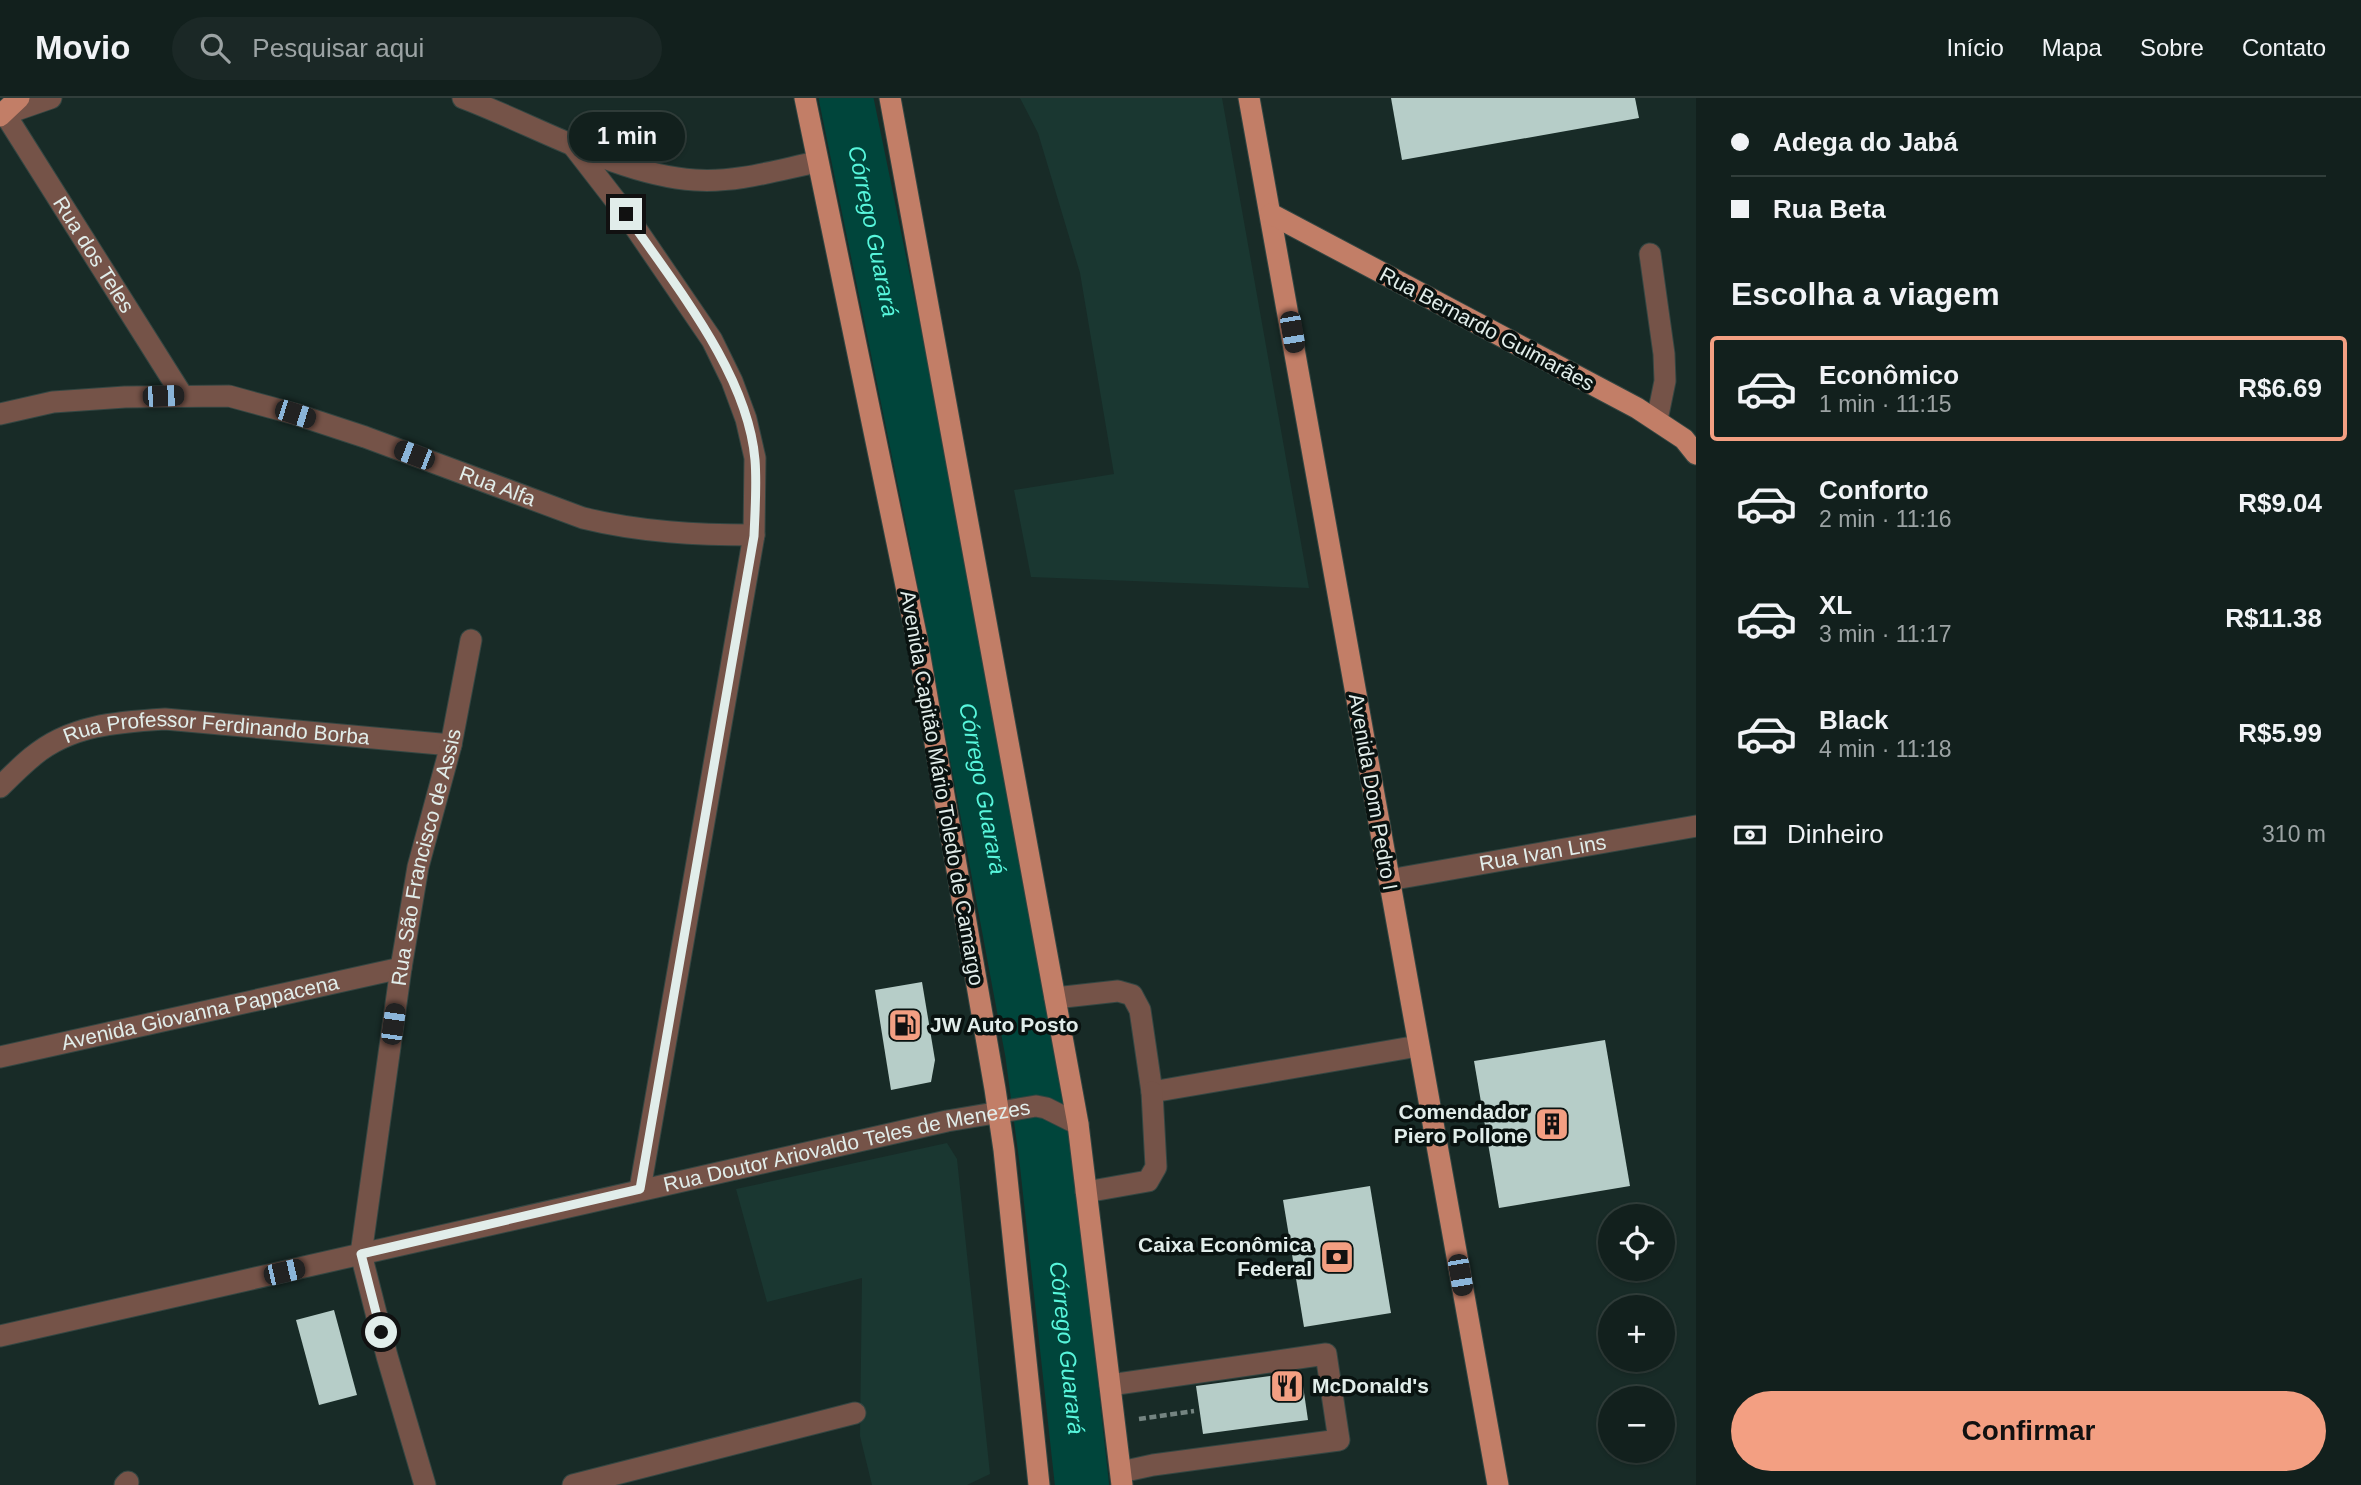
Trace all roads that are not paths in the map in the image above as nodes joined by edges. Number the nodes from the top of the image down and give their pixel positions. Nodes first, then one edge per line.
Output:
1 (51, 98) edge
2 (463, 98) edge
3 (805, 98) edge
4 (890, 98) edge
5 (1249, 98) edge
6 (8, 109) edge
7 (572, 143) junction
8 (817, 162) junction
9 (1270, 214) junction
10 (1650, 254) dead end
11 (183, 395) junction
12 (0, 414) edge
13 (1657, 420) junction
14 (1696, 454) edge
15 (754, 536) junction
16 (471, 640) dead end
17 (451, 745) junction
18 (0, 787) edge
19 (1696, 826) edge
20 (1389, 880) junction
21 (401, 968) junction
22 (1055, 999) junction
23 (1418, 1045) junction
24 (0, 1057) edge
25 (1152, 1092) junction
26 (1004, 1111) junction
27 (1078, 1124) junction
28 (640, 1189) junction
29 (1086, 1192) junction
30 (361, 1254) junction
31 (0, 1336) edge
32 (1110, 1385) junction
33 (855, 1413) dead end
34 (1121, 1478) edge
35 (425, 1485) edge
36 (573, 1485) edge
37 (1039, 1485) edge
38 (1497, 1485) edge

1 - 6 street
2 - 7 street
3 - 8 main road, Avenida Capitão Mário Toledo de Camargo
4 - 22 main road
5 - 9 main road, Avenida Dom Pedro I
6 - 11 street, Rua dos Teles
7 - 8 street
7 - 15 street
8 - 26 main road, Avenida Capitão Mário Toledo de Camargo
9 - 13 main road, Rua Bernardo Guimarães
9 - 20 main road, Avenida Dom Pedro I
10 - 13 street
11 - 12 street, Rua Alfa
11 - 15 street, Rua Alfa
13 - 14 main road, Rua Bernardo Guimarães
15 - 28 street
16 - 17 street, Rua São Francisco de Assis
17 - 18 street, Rua Professor Ferdinando Borba
17 - 21 street, Rua São Francisco de Assis
19 - 20 street, Rua Ivan Lins
20 - 23 main road, Avenida Dom Pedro I
21 - 24 street, Avenida Giovanna Pappacena
21 - 30 street, Rua São Francisco de Assis
22 - 25 street
22 - 27 main road
23 - 25 street
23 - 38 main road, Avenida Dom Pedro I
25 - 29 street
26 - 27 street, Rua Doutor Ariovaldo Teles de Menezes
26 - 28 street, Rua Doutor Ariovaldo Teles de Menezes
26 - 37 main road, Avenida Capitão Mário Toledo de Camargo
27 - 29 main road
28 - 30 street, Rua Doutor Ariovaldo Teles de Menezes
29 - 32 main road
30 - 31 street, Rua Doutor Ariovaldo Teles de Menezes
30 - 35 street, Rua São Francisco de Assis
32 - 34 main road
32 - 34 street
33 - 36 street

